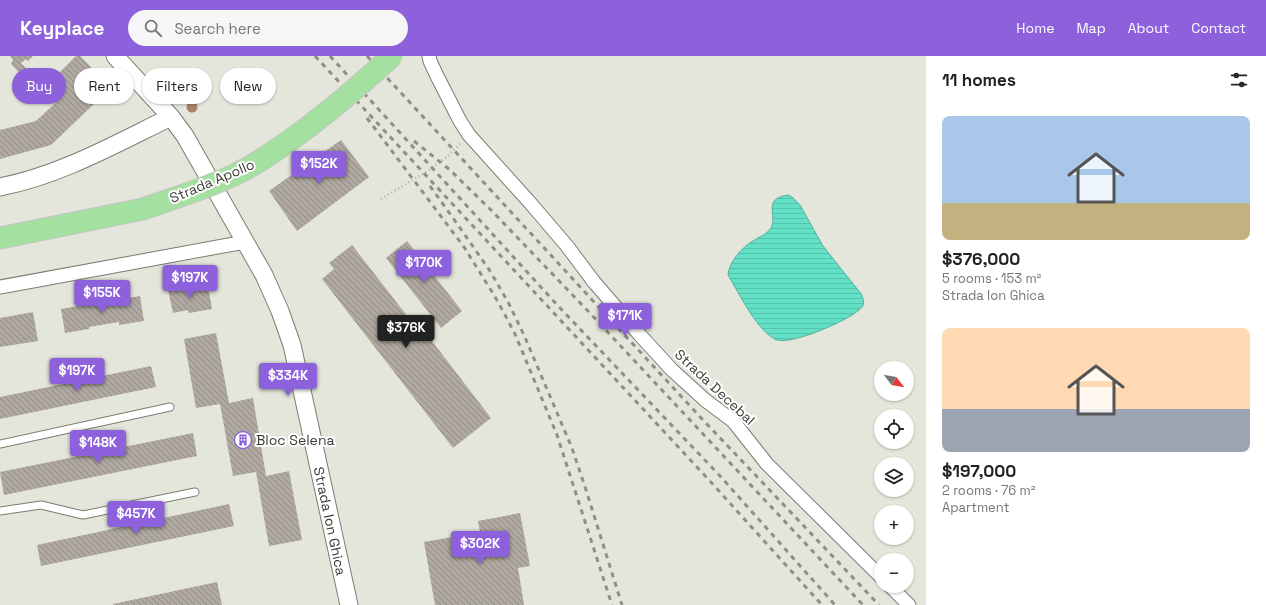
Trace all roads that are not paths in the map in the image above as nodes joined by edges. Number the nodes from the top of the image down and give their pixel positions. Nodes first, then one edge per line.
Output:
1 (115, 56) edge
2 (392, 56) edge
3 (429, 56) edge
4 (171, 117) junction
5 (0, 187) edge
6 (0, 238) edge
7 (245, 242) junction
8 (0, 287) edge
9 (170, 407) dead end
10 (0, 444) edge
11 (195, 492) dead end
12 (0, 511) edge
13 (874, 570) edge
14 (897, 593) edge
15 (348, 605) edge
16 (909, 605) edge

1 - 4 street, Strada Ion Ghica
2 - 6 main road, Strada Apollo, bridge
3 - 13 street, Strada Decebal
4 - 5 street
4 - 7 street, Strada Ion Ghica
7 - 8 street
7 - 15 street, Strada Ion Ghica
9 - 10 lane
11 - 12 lane
14 - 16 street

